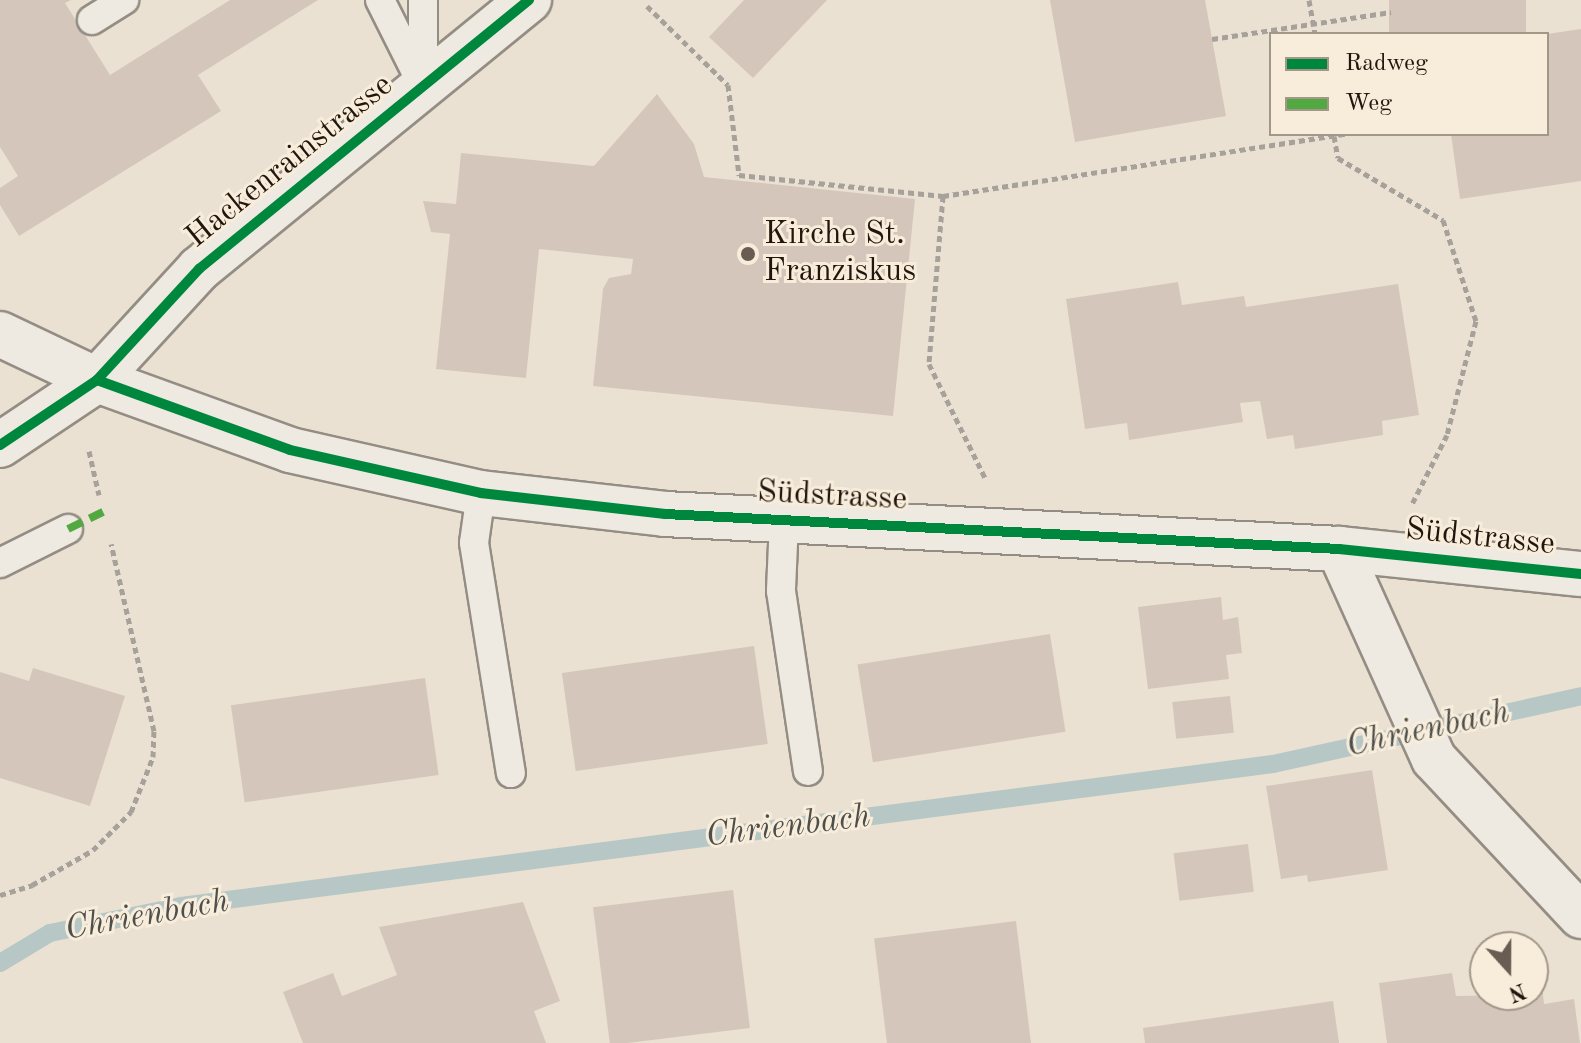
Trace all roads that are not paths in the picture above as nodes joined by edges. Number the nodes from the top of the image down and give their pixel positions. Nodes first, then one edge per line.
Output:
1 (124, 0) edge
2 (380, 0) edge
3 (423, 0) edge
4 (529, 0) edge
5 (92, 20) dead end
6 (423, 86) junction
7 (0, 334) edge
8 (97, 380) junction
9 (0, 445) edge
10 (481, 493) junction
11 (784, 521) junction
12 (68, 529) dead end
13 (1339, 549) junction
14 (0, 563) edge
15 (1581, 574) edge
16 (808, 771) dead end
17 (511, 773) dead end
18 (1581, 916) edge

1 - 5 lane
2 - 6 lane
3 - 6 lane
4 - 6 street, Hackenrainstrasse
6 - 8 street, Hackenrainstrasse
7 - 8 street, Südstrasse
8 - 9 street, Hackenrainstrasse
8 - 10 street, Südstrasse
10 - 11 street, Südstrasse
10 - 17 lane
11 - 13 street, Südstrasse
11 - 16 lane
12 - 14 lane
13 - 15 street, Südstrasse
13 - 18 street

